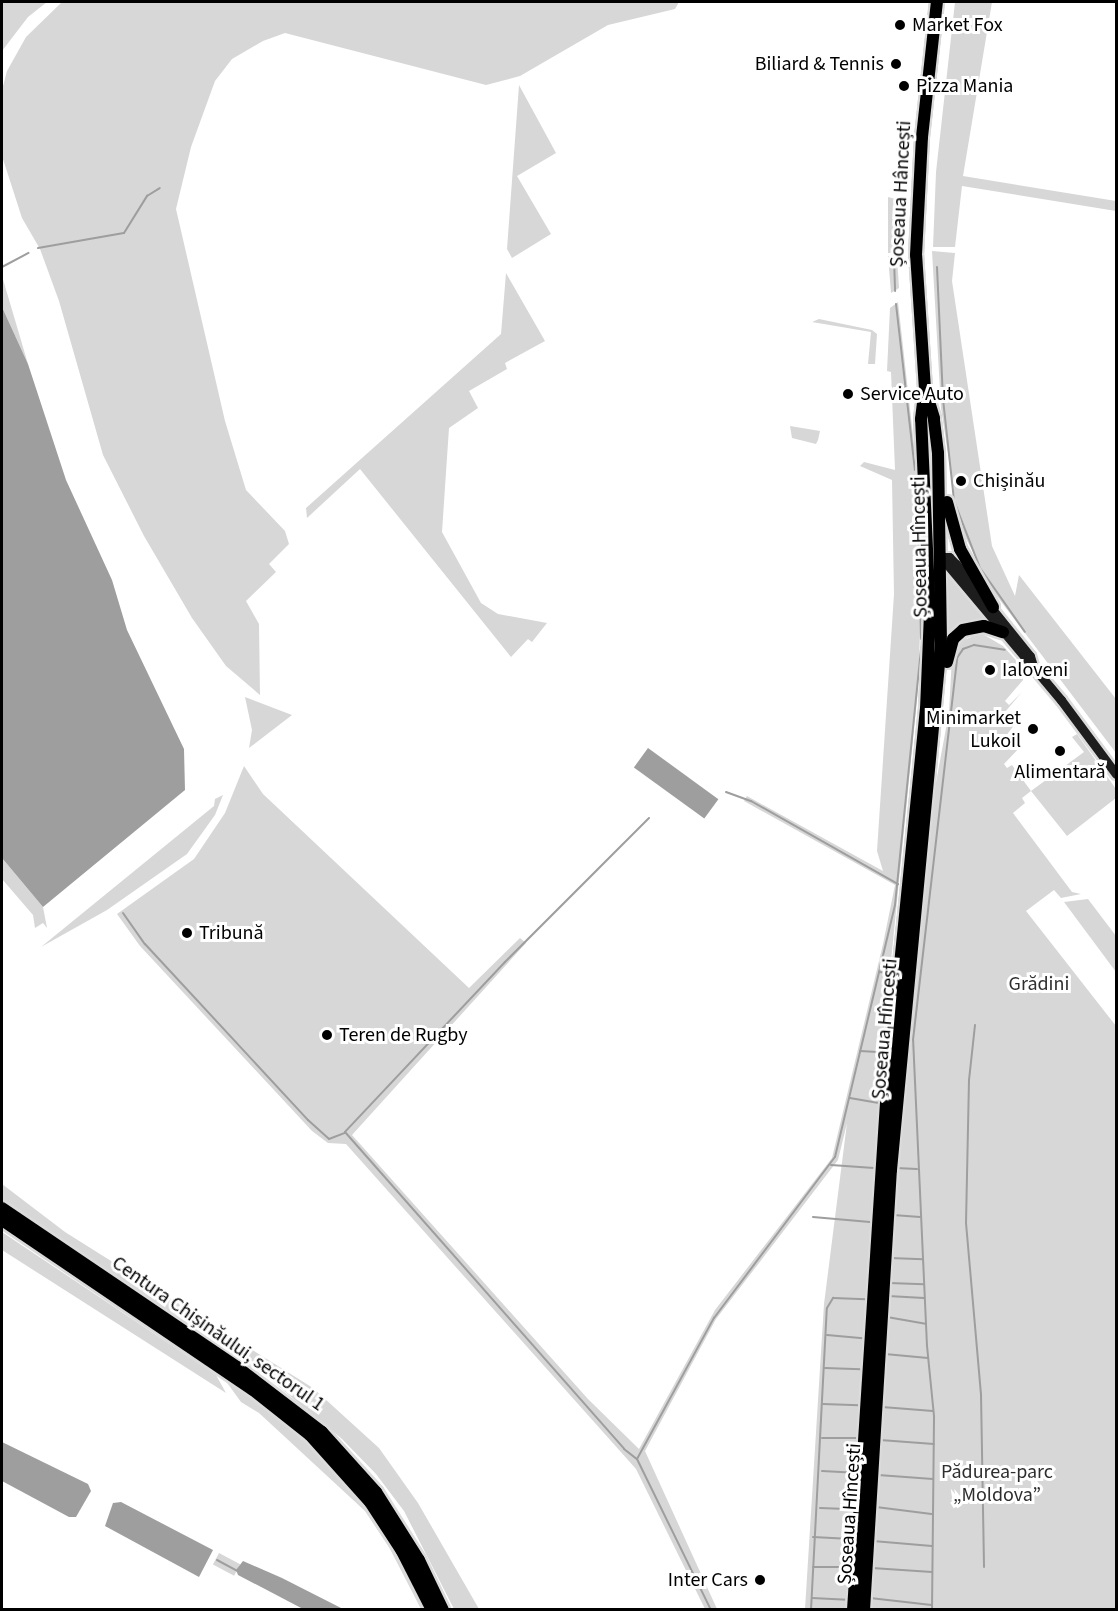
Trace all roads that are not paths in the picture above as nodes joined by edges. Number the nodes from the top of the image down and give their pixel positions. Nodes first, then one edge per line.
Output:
1 (937, 2) edge
2 (925, 389) junction
3 (938, 453) junction
4 (924, 454) junction
5 (924, 468) joint
6 (940, 558) junction
7 (929, 573) junction
8 (993, 607) junction
9 (1003, 632) junction
10 (1034, 666) junction
11 (926, 709) junction
12 (1116, 774) edge
13 (922, 853) junction
14 (2, 1208) edge
15 (2, 1220) edge
16 (432, 1610) edge
17 (442, 1610) edge
18 (853, 1610) edge
19 (864, 1610) edge

1 - 2 highway, Șoseaua Hâncești
2 - 3 highway, Șoseaua Hâncești
2 - 4 highway, Șoseaua Hâncești
3 - 6 highway, Șoseaua Hîncești
3 - 8 highway
4 - 5 highway, Șoseaua Hâncești
4 - 6 highway
5 - 7 highway, Șoseaua Hîncești
6 - 7 highway
6 - 8 main road
6 - 9 main road
6 - 11 highway
6 - 13 highway, Șoseaua Hîncești
7 - 11 highway, Șoseaua Hîncești
8 - 10 main road
9 - 10 main road
9 - 13 highway
10 - 12 main road
11 - 18 highway, Șoseaua Hîncești
13 - 19 highway, Șoseaua Hîncești
14 - 17 highway, Centura Chișinăului, sectorul 1
15 - 16 highway, Centura Chișinăului, sectorul 1

